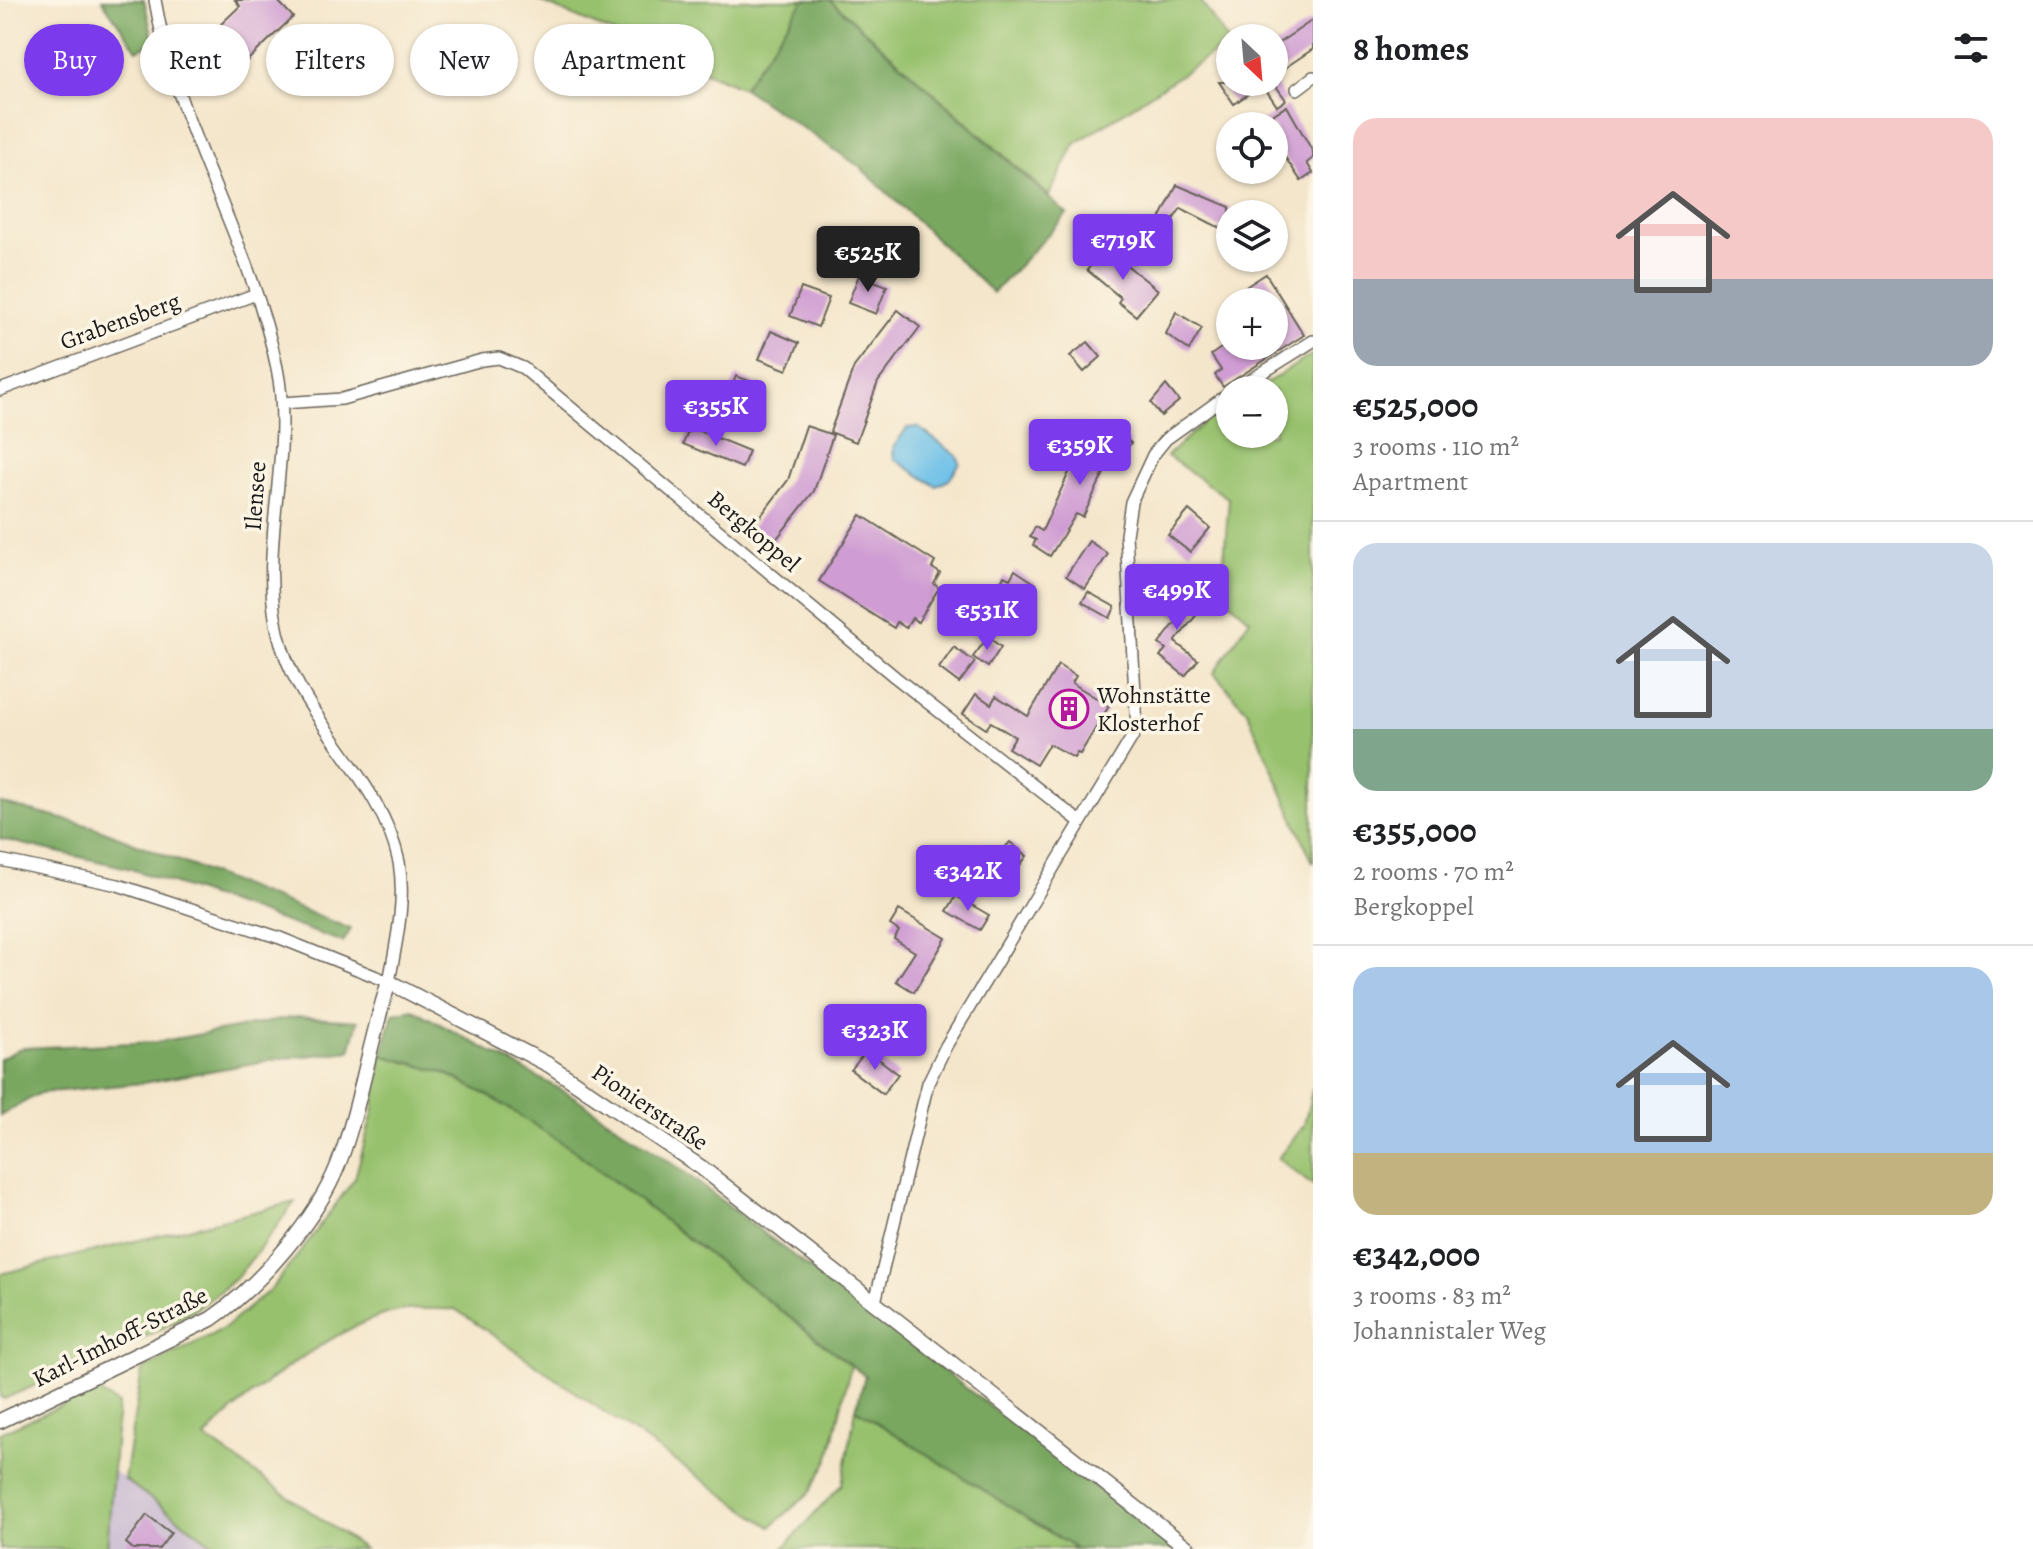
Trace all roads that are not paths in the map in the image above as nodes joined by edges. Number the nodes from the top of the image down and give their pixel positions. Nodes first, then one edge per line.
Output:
1 (155, 0) edge
2 (1313, 77) edge
3 (1297, 89) dead end
4 (256, 294) junction
5 (1313, 341) edge
6 (1257, 376) edge
7 (0, 390) edge
8 (282, 403) junction
9 (1216, 403) edge
10 (1079, 821) junction
11 (0, 860) edge
12 (389, 982) junction
13 (875, 1302) junction
14 (0, 1421) edge
15 (1189, 1549) edge

1 - 4 street, Ilensee
2 - 3 street
4 - 7 street, Grabensberg
4 - 8 street, Ilensee
5 - 6 street
8 - 10 street, Bergkoppel
8 - 12 street, Ilensee
9 - 10 street
10 - 13 street
11 - 12 street, Pionierstraße
12 - 13 street, Pionierstraße
12 - 14 street, Karl-Imhoff-Straße
13 - 15 street, Pionierstraße

